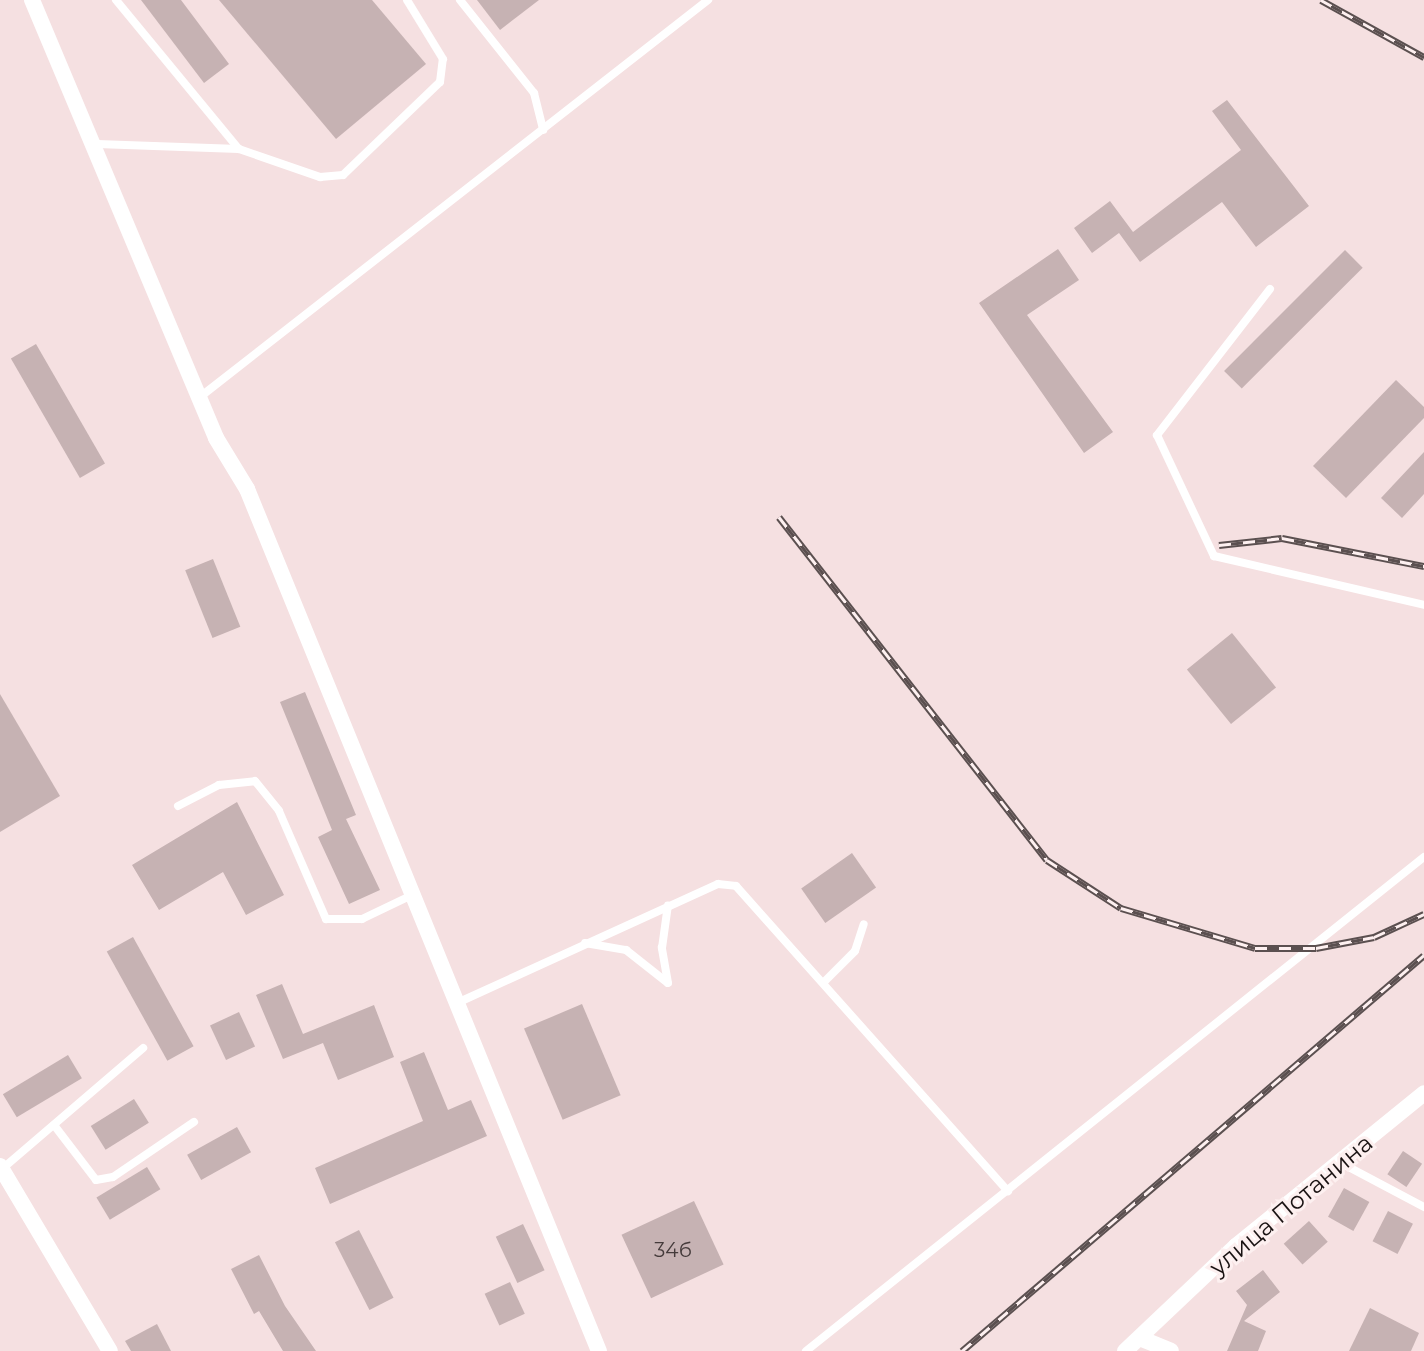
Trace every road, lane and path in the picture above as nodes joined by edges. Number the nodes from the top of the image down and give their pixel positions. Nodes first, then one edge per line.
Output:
1 (32, 0) edge
2 (116, 0) edge
3 (407, 0) edge
4 (460, 0) edge
5 (708, 0) edge
6 (543, 130) junction
7 (97, 144) junction
8 (239, 149) junction
9 (1270, 289) dead end
10 (200, 397) junction
11 (1424, 605) edge
12 (178, 806) dead end
13 (1424, 857) edge
14 (412, 895) junction
15 (668, 905) junction
16 (864, 924) dead end
17 (581, 943) junction
18 (825, 981) junction
19 (457, 1003) junction
20 (143, 1048) dead end
21 (1424, 1093) edge
22 (194, 1122) dead end
23 (54, 1125) junction
24 (1341, 1163) junction
25 (1, 1168) edge
26 (1008, 1191) junction
27 (1424, 1207) edge
28 (1142, 1339) junction
29 (110, 1351) edge
30 (599, 1351) edge
31 (806, 1351) edge
32 (1125, 1351) edge
33 (1171, 1351) edge

1 - 7 street
2 - 8 lane
3 - 8 lane
4 - 6 lane
5 - 6 lane
6 - 10 lane
7 - 8 lane
7 - 10 street
9 - 11 lane
10 - 14 street
12 - 14 lane
13 - 26 lane
14 - 19 street
15 - 17 lane
15 - 17 lane
15 - 18 lane
16 - 18 lane
17 - 19 lane
18 - 26 lane
19 - 30 street
20 - 23 lane
21 - 24 street, улица Потанина
22 - 23 lane
23 - 25 lane
24 - 27 lane
24 - 28 street, улица Потанина
25 - 29 street
26 - 31 lane
28 - 32 street, улица Потанина
28 - 33 street

